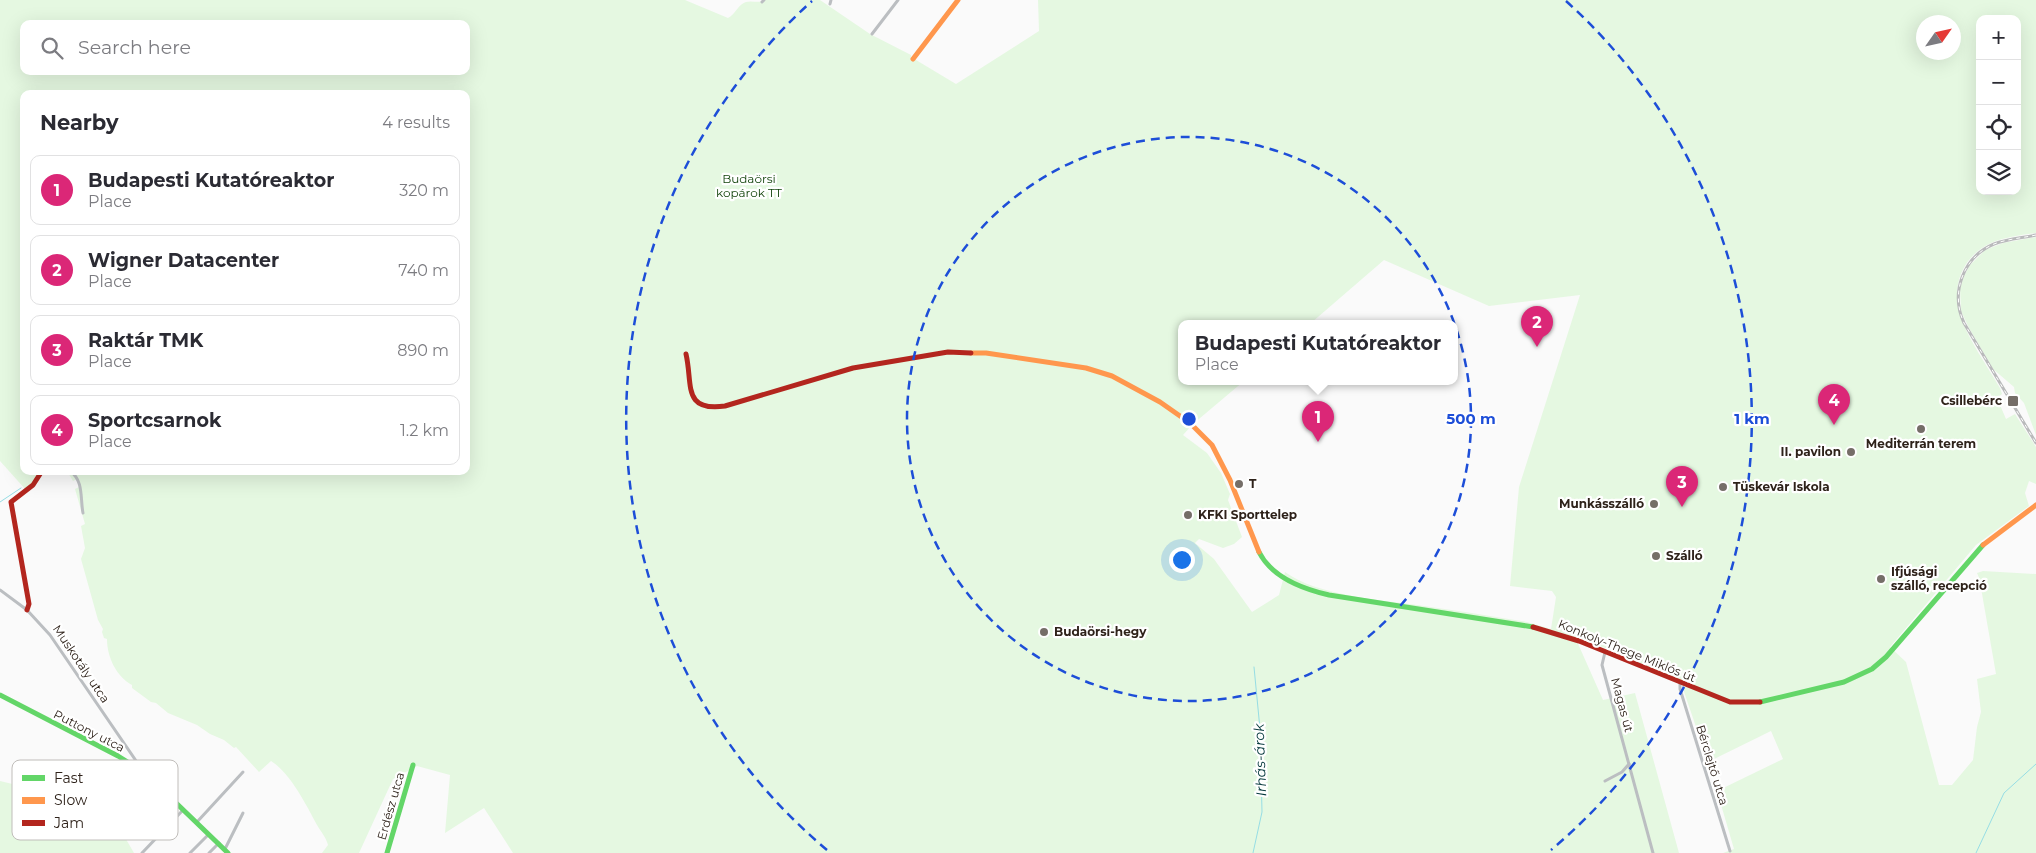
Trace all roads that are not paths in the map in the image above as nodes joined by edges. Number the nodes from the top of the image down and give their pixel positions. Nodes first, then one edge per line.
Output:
1 (898, 0) edge
2 (958, 0) edge
3 (872, 34) dead end
4 (913, 59) dead end
5 (686, 354) dead end
6 (40, 475) edge
7 (75, 475) edge
8 (2036, 504) edge
9 (83, 513) dead end
10 (0, 590) edge
11 (27, 610) junction
12 (1605, 652) junction
13 (1680, 682) junction
14 (0, 695) edge
15 (124, 760) edge
16 (136, 760) edge
17 (1629, 764) junction
18 (413, 765) dead end
19 (1624, 770) junction
20 (243, 772) dead end
21 (1632, 772) junction
22 (1605, 781) dead end
23 (178, 804) edge
24 (183, 809) junction
25 (243, 813) dead end
26 (178, 814) edge
27 (197, 822) junction
28 (209, 834) junction
29 (154, 840) edge
30 (219, 843) junction
31 (227, 851) edge
32 (1730, 851) dead end
33 (142, 853) edge
34 (190, 853) edge
35 (209, 853) edge
36 (387, 853) edge
37 (1653, 853) edge

1 - 3 street
2 - 4 street
5 - 12 street, Konkoly-Thege Miklós út
6 - 11 street
7 - 9 street
8 - 13 street, Konkoly-Thege Miklós út
10 - 11 street, Muskotály utca
11 - 16 street, Muskotály utca
12 - 13 street, Konkoly-Thege Miklós út
12 - 17 street, Magas út
13 - 32 street, Bérclejtő utca
14 - 15 street, Puttony utca
17 - 19 street
17 - 21 street, Magas út
18 - 36 street, Erdész utca
19 - 21 street
19 - 22 street
20 - 27 street
21 - 37 street, Magas út
23 - 24 street, Puttony utca
24 - 26 street
24 - 27 street, Puttony utca
25 - 31 street
27 - 28 street, Puttony utca
28 - 30 street, Puttony utca
28 - 34 street
29 - 33 street
30 - 31 street, Puttony utca
30 - 35 street

